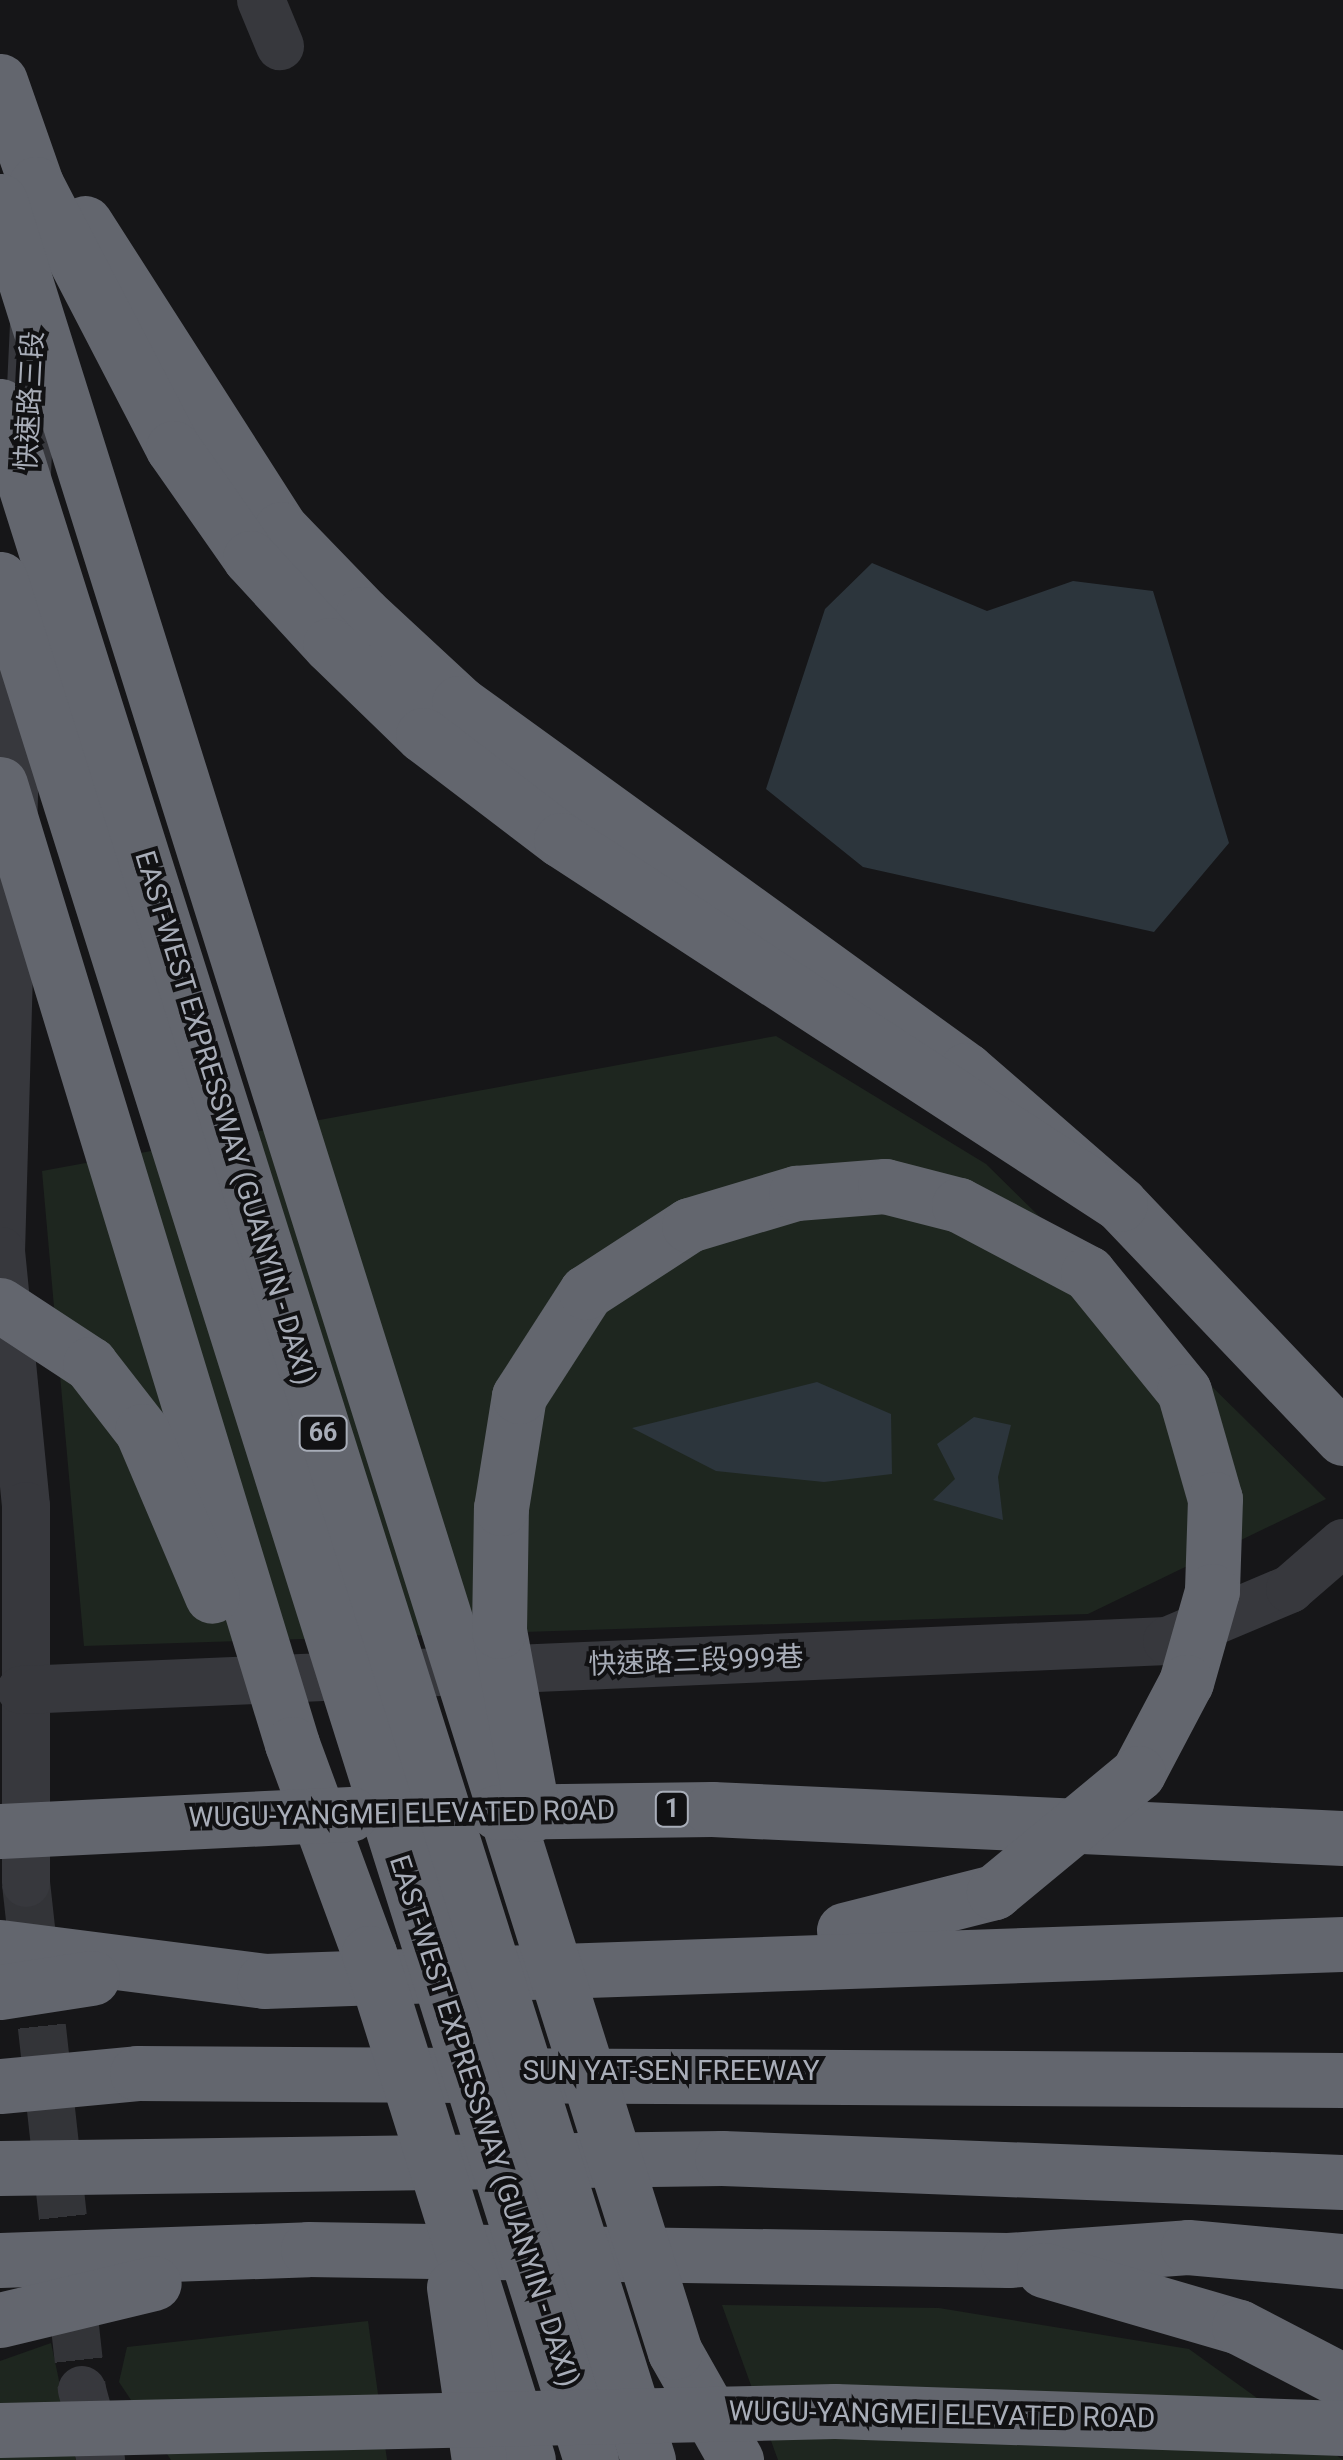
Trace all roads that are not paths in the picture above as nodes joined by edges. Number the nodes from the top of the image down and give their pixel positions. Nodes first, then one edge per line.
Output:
1 (261, 0) edge
2 (280, 46) dead end
3 (0, 83) edge
4 (0, 152) edge
5 (0, 201) edge
6 (0, 406) edge
7 (0, 579) edge
8 (0, 784) edge
9 (1120, 1204) junction
10 (1, 1248) edge
11 (0, 1306) edge
12 (1343, 1438) edge
13 (1343, 1543) edge
14 (21, 1690) junction
15 (292, 1744) junction
16 (0, 1831) edge
17 (1343, 1838) edge
18 (26, 1884) tunnel mouth
19 (1343, 1944) edge
20 (542, 1946) junction
21 (0, 1947) edge
22 (679, 1962) junction
23 (150, 1969) junction
24 (0, 1992) edge
25 (1343, 2080) edge
26 (0, 2086) edge
27 (0, 2168) edge
28 (1343, 2182) edge
29 (446, 2199) junction
30 (308, 2249) junction
31 (0, 2260) edge
32 (1008, 2260) junction
33 (1343, 2261) edge
34 (0, 2320) edge
35 (675, 2352) junction
36 (1343, 2381) edge
37 (82, 2390) tunnel mouth
38 (1343, 2428) edge
39 (0, 2430) edge
40 (101, 2460) edge
41 (479, 2460) edge
42 (528, 2460) edge
43 (591, 2460) edge
44 (648, 2460) edge
45 (709, 2460) edge
46 (736, 2460) edge

1 - 2 street
3 - 9 highway, bridge
3 - 9 highway, bridge
4 - 10 street, 快速路三段
5 - 20 highway, bridge
6 - 44 highway, EAST-WEST EXPRESSWAY (GUANYIN - DAXI) / 66, bridge
7 - 43 highway, EAST-WEST EXPRESSWAY (GUANYIN - DAXI) / 66, bridge
8 - 15 highway, bridge
9 - 12 highway
10 - 14 street, 快速路三段
11 - 15 highway, bridge
13 - 14 street, 快速路三段999巷
14 - 18 street, 快速路三段
15 - 29 highway, bridge
16 - 17 highway, WUGU-YANGMEI ELEVATED ROAD / 1, bridge
19 - 22 highway
20 - 22 highway, bridge
20 - 35 highway, bridge
21 - 23 highway
22 - 23 highway
23 - 24 highway
25 - 26 highway, SUN YAT-SEN FREEWAY
27 - 28 highway
29 - 41 highway, bridge
29 - 42 highway, bridge
30 - 31 highway
30 - 32 highway
30 - 34 highway
32 - 33 highway
32 - 36 highway
35 - 45 highway
35 - 46 highway
37 - 40 street
38 - 39 highway, WUGU-YANGMEI ELEVATED ROAD, bridge

